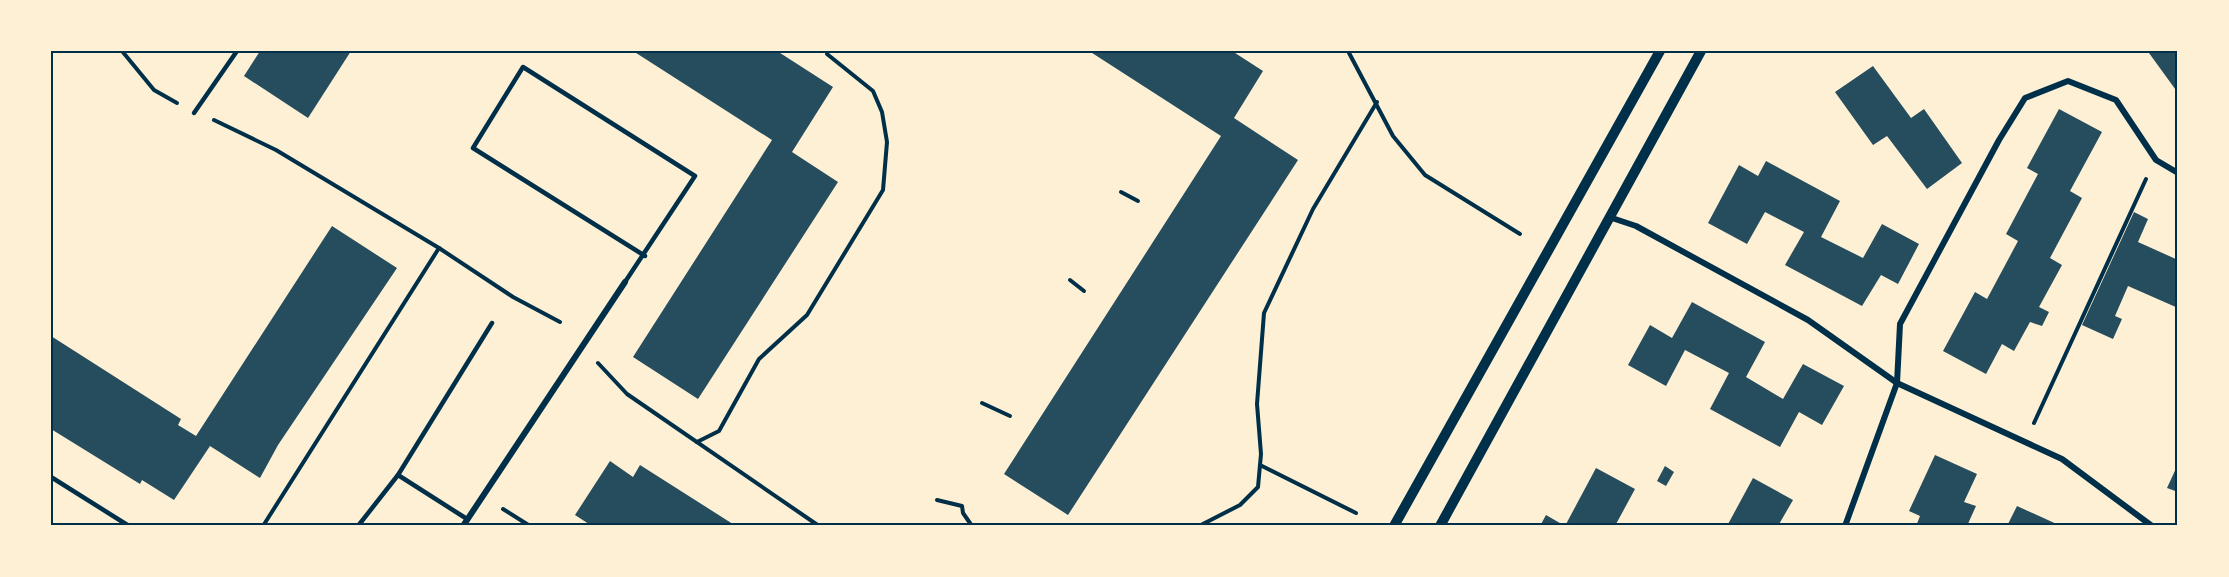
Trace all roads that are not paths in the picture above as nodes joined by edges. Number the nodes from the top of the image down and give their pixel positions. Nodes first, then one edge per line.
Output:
1 (237, 51) edge
2 (1660, 51) edge
3 (1701, 51) edge
4 (194, 113) road end
5 (2178, 173) edge
6 (1609, 217) junction
7 (645, 256) junction
8 (625, 282) joint
9 (492, 323) dead end
10 (1897, 383) junction
11 (398, 475) junction
12 (51, 477) edge
13 (467, 519) junction
14 (129, 526) edge
15 (358, 526) edge
16 (463, 526) edge
17 (1394, 526) edge
18 (1440, 526) edge
19 (1845, 526) edge
20 (2152, 526) edge

1 - 4 lane
2 - 17 street
3 - 6 street
5 - 10 street
6 - 10 street
6 - 18 street
7 - 7 lane
7 - 8 lane
8 - 13 street
9 - 11 lane
10 - 19 street
10 - 20 street
11 - 13 lane
11 - 15 lane
12 - 14 lane
13 - 16 street

